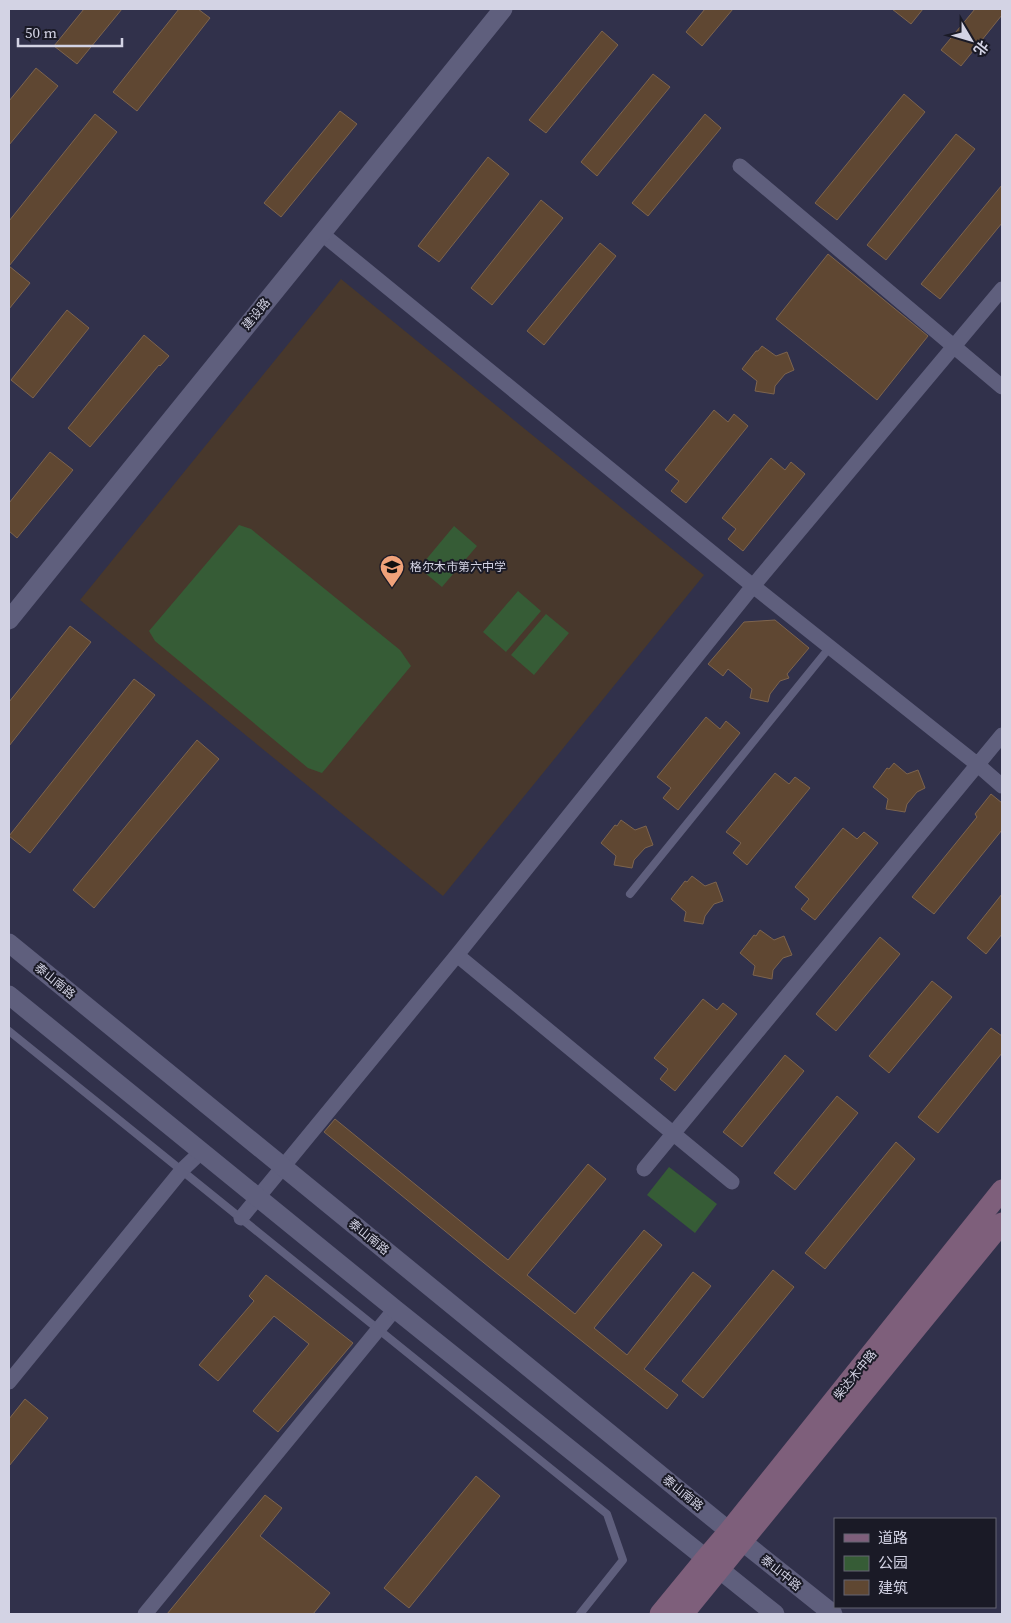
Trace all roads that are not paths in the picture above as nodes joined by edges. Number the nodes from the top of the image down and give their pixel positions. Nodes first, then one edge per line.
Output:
1 (504, 9) edge
2 (740, 166) dead end
3 (321, 233) junction
4 (1002, 289) edge
5 (955, 346) junction
6 (1002, 386) edge
7 (753, 586) junction
8 (9, 620) edge
9 (830, 647) junction
10 (1002, 736) edge
11 (978, 765) junction
12 (1002, 786) edge
13 (630, 894) dead end
14 (9, 943) edge
15 (457, 955) junction
16 (9, 995) edge
17 (9, 1031) edge
18 (674, 1134) junction
19 (201, 1152) junction
20 (283, 1167) junction
21 (644, 1169) dead end
22 (182, 1170) junction
23 (732, 1182) dead end
24 (1002, 1190) edge
25 (258, 1198) junction
26 (241, 1218) junction
27 (1002, 1223) edge
28 (395, 1309) junction
29 (380, 1329) junction
30 (9, 1382) edge
31 (736, 1537) junction
32 (713, 1563) junction
33 (145, 1614) edge
34 (580, 1614) edge
35 (660, 1614) edge
36 (683, 1614) edge
37 (775, 1614) edge
38 (833, 1614) edge

1 - 3 street, 建设路
2 - 5 street
3 - 7 street
3 - 8 street, 建设路
4 - 5 street
5 - 6 street
5 - 7 street
7 - 9 street
7 - 15 street
9 - 11 street
9 - 13 lane
10 - 11 street
11 - 12 street
11 - 18 street
14 - 20 street, 泰山南路
15 - 18 street
15 - 20 street
16 - 19 street
17 - 22 lane
18 - 21 street
18 - 23 street
19 - 22 street
19 - 25 street
20 - 25 street
20 - 31 street, 泰山南路
22 - 26 lane
22 - 30 street
24 - 31 main road, 柴达木中路
25 - 26 street
25 - 28 street
26 - 29 lane
27 - 31 main road, 柴达木中路
28 - 29 street
28 - 32 street
29 - 33 street
29 - 34 lane
31 - 32 main road, 柴达木中路
31 - 38 street, 泰山中路
32 - 35 main road
32 - 36 main road
32 - 37 street

